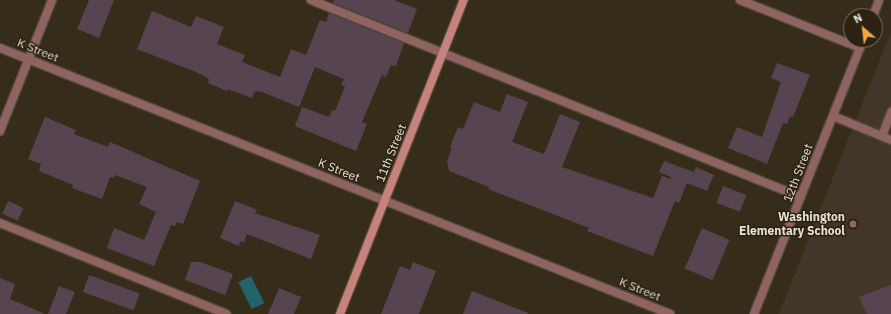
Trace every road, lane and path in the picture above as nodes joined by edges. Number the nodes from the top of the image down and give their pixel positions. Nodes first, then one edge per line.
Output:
1 (52, 0) edge
2 (311, 0) edge
3 (464, 0) edge
4 (740, 0) edge
5 (843, 41) edge
6 (0, 48) edge
7 (860, 48) edge
8 (443, 53) junction
9 (29, 59) junction
10 (891, 112) edge
11 (833, 116) junction
12 (0, 131) edge
13 (882, 136) junction
14 (891, 140) edge
15 (801, 197) junction
16 (385, 201) junction
17 (0, 223) edge
18 (226, 314) edge
19 (340, 314) edge
20 (670, 314) edge
21 (754, 314) edge

1 - 9 street
2 - 8 street
3 - 8 street, 11th Street
4 - 5 street
6 - 9 street, K Street
7 - 11 street, 12th Street
8 - 15 street
8 - 16 street, 11th Street
9 - 12 street
9 - 16 street, K Street
10 - 13 street
11 - 13 street
11 - 15 street, 12th Street
13 - 14 street
15 - 21 street, 12th Street
16 - 19 street, 11th Street
16 - 20 street, K Street
17 - 18 street

